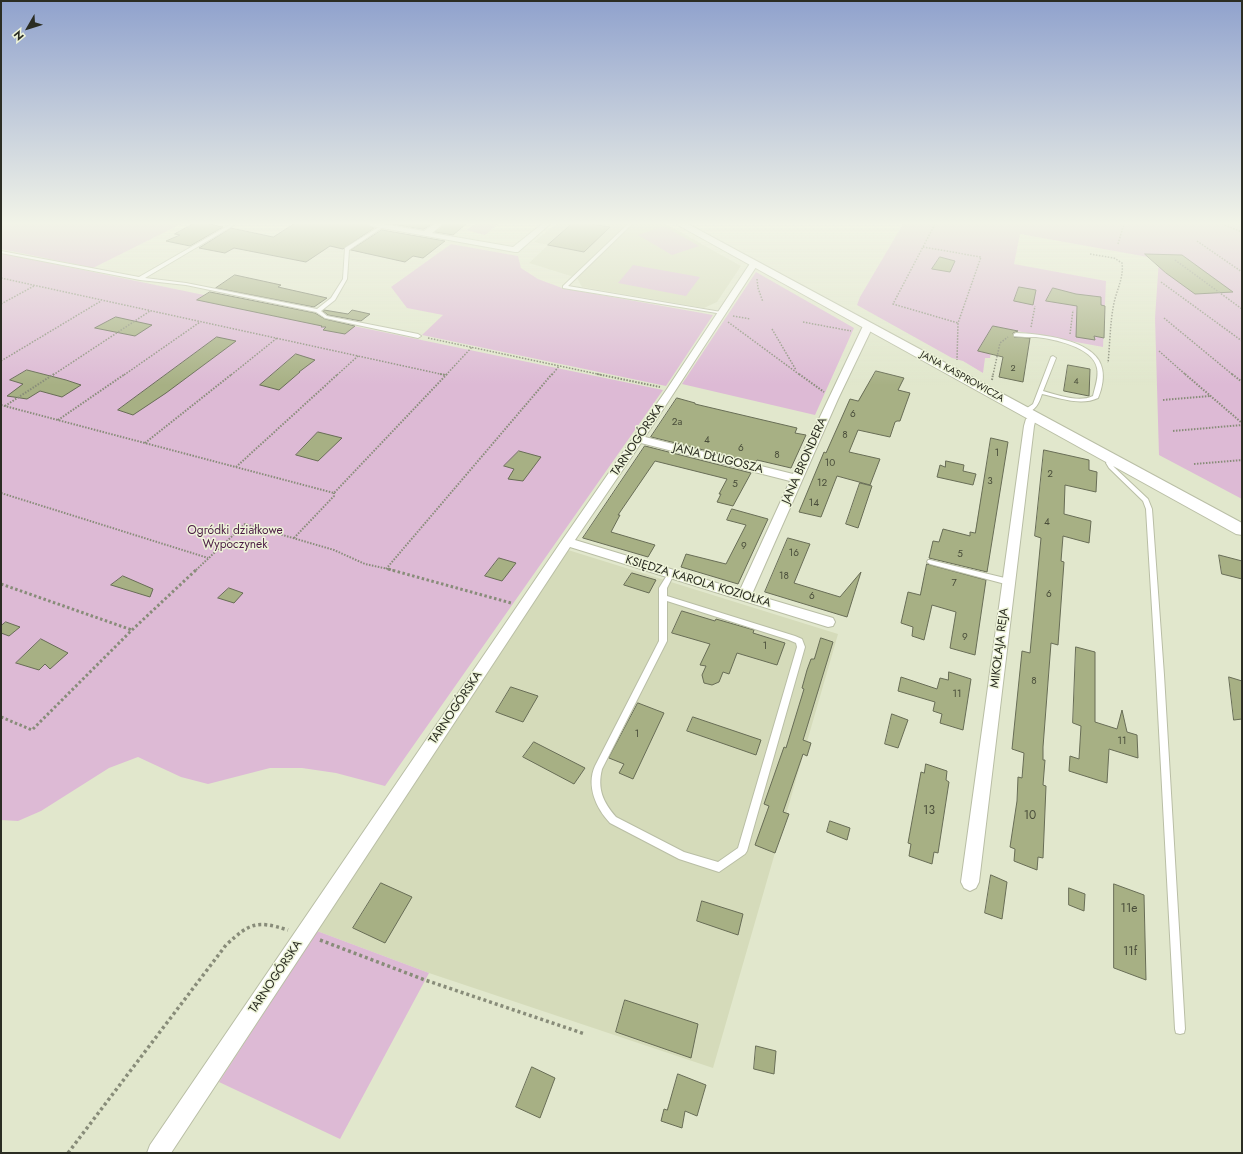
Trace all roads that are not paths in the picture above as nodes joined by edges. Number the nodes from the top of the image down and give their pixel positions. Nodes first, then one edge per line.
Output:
1 (140, 278) edge
2 (345, 278) edge
3 (574, 278) edge
4 (745, 278) edge
5 (778, 278) edge
6 (318, 311) junction
7 (720, 314) junction
8 (866, 330) junction
9 (1016, 335) road end
10 (418, 336) road end
11 (1053, 358) dead end
12 (1040, 392) junction
13 (1030, 414) junction
14 (639, 439) junction
15 (1111, 458) junction
16 (797, 479) junction
17 (1242, 530) edge
18 (567, 542) junction
19 (930, 562) dead end
20 (671, 574) junction
21 (1009, 582) junction
22 (744, 596) junction
23 (664, 598) junction
24 (828, 622) dead end
25 (970, 882) dead end
26 (1180, 1029) dead end
27 (158, 1153) edge

1 - 6 lane
2 - 6 lane
3 - 7 lane
4 - 7 street, TARNOGÓRSKA
5 - 8 street, JANA KASPROWICZA
6 - 10 lane
7 - 14 street, TARNOGÓRSKA
8 - 13 street, JANA KASPROWICZA
8 - 16 street, JANA BRONDERA
9 - 12 lane
11 - 12 lane
12 - 13 lane
13 - 15 street, JANA KASPROWICZA
13 - 21 street, MIKOŁAJA REJA
14 - 16 street, JANA DŁUGOSZA
14 - 18 street, TARNOGÓRSKA
15 - 17 street, JANA KASPROWICZA
15 - 26 lane
16 - 22 street, JANA BRONDERA
18 - 20 street, KSIĘDZA KAROLA KOZIOŁKA
18 - 27 street, TARNOGÓRSKA
19 - 21 lane
20 - 22 street, KSIĘDZA KAROLA KOZIOŁKA
20 - 23 lane
21 - 25 street, MIKOŁAJA REJA
22 - 24 street, KSIĘDZA KAROLA KOZIOŁKA
23 - 23 lane

